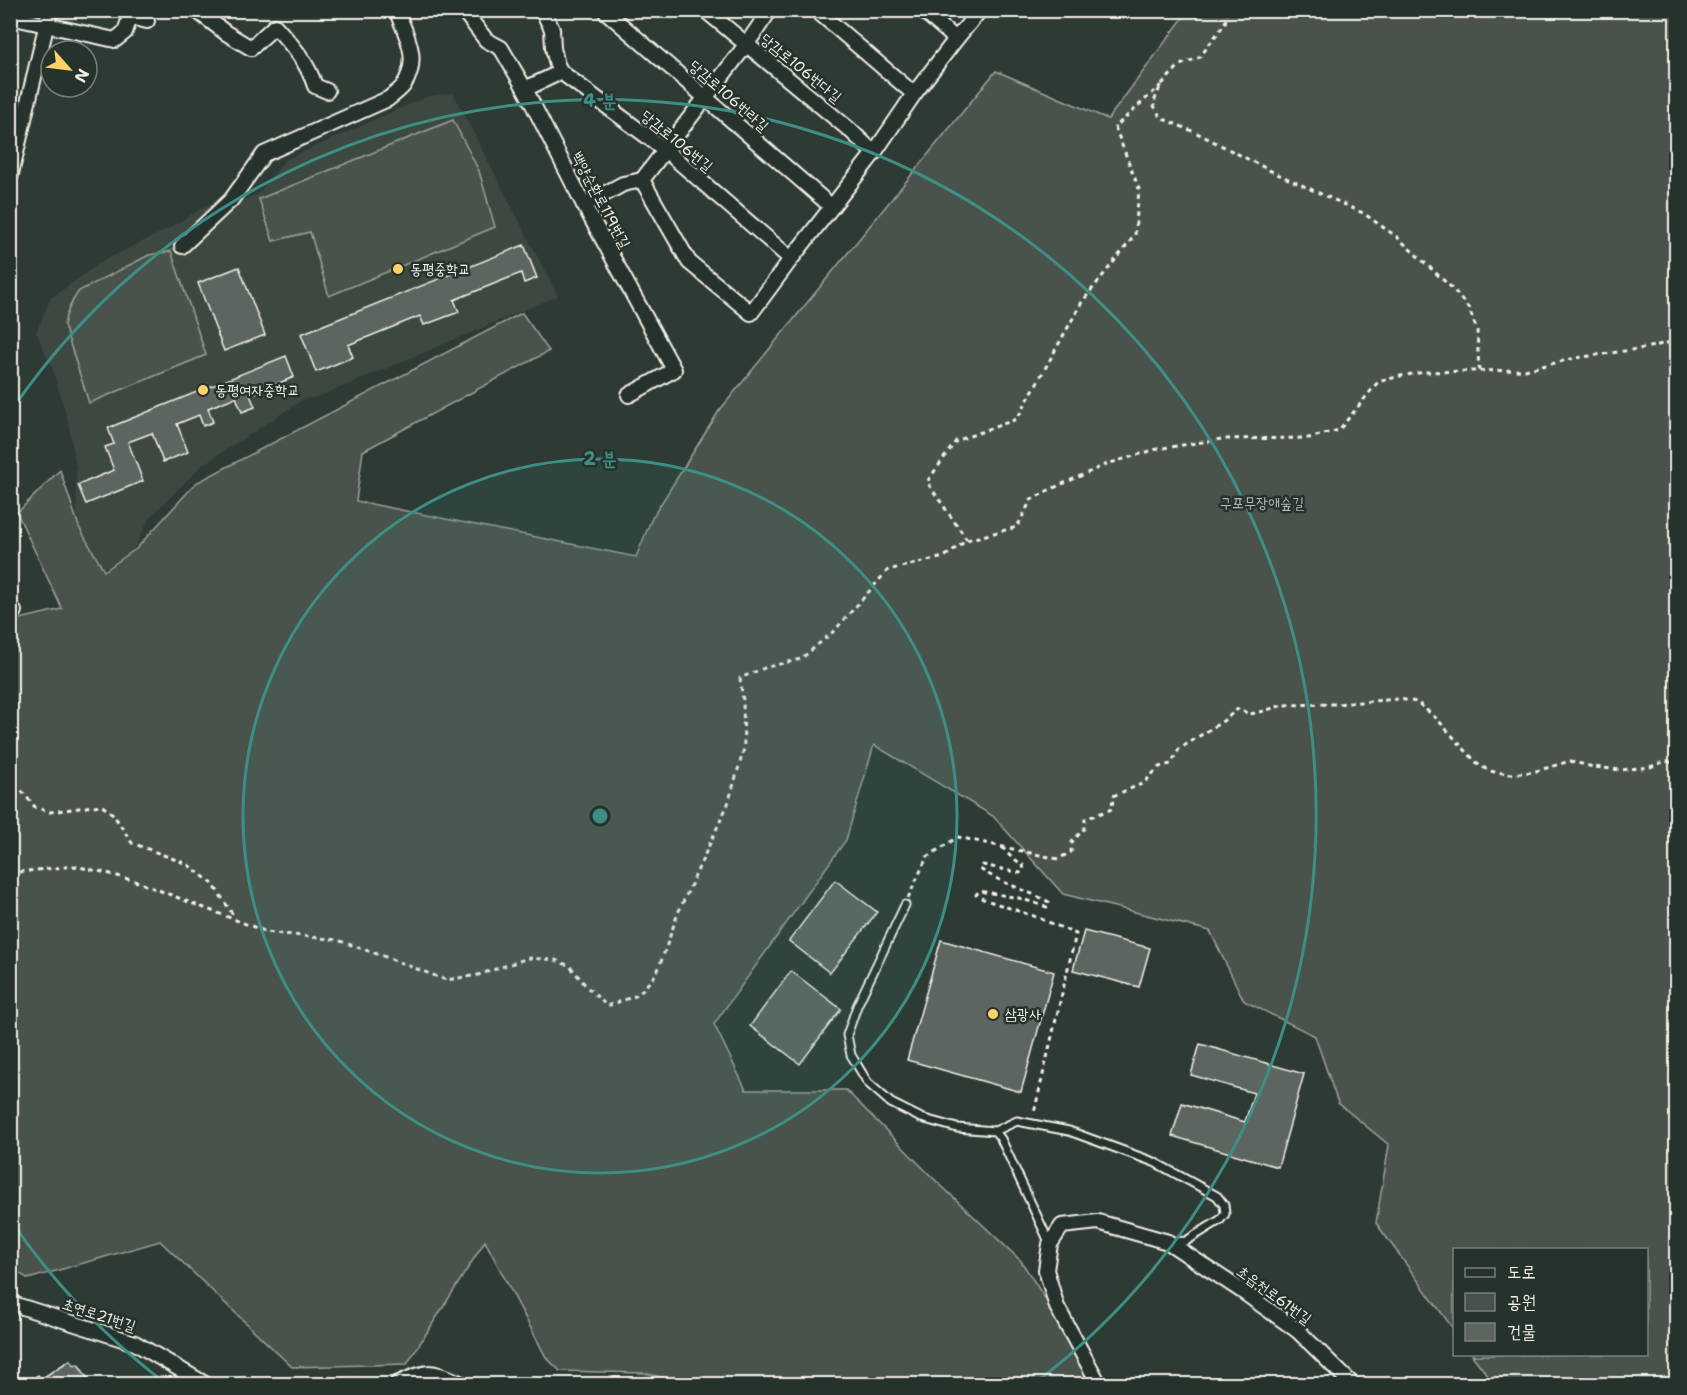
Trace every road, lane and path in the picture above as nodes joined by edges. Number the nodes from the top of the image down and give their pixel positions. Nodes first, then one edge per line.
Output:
1 (196, 10) edge
2 (396, 10) edge
3 (463, 10) edge
4 (542, 10) edge
5 (604, 10) edge
6 (705, 10) edge
7 (770, 10) edge
8 (816, 10) edge
9 (922, 10) edge
10 (980, 10) edge
11 (1228, 10) edge
12 (10, 17) edge
13 (49, 17) edge
14 (147, 21) dead end
15 (956, 39) junction
16 (746, 45) junction
17 (561, 72) junction
18 (1161, 85) junction
19 (525, 89) junction
20 (327, 91) dead end
21 (915, 94) junction
22 (705, 97) junction
23 (664, 149) junction
24 (874, 153) junction
25 (10, 178) edge
26 (642, 180) junction
27 (584, 205) junction
28 (832, 207) junction
29 (182, 246) dead end
30 (791, 259) junction
31 (1677, 341) edge
32 (1479, 372) junction
33 (629, 395) dead end
34 (967, 540) junction
35 (1677, 764) edge
36 (10, 777) edge
37 (1000, 846) junction
38 (10, 873) edge
39 (905, 905) joint
40 (236, 920) junction
41 (1032, 1124) junction
42 (995, 1131) junction
43 (1168, 1242) junction
44 (1050, 1244) junction
45 (10, 1303) edge
46 (205, 1384) edge
47 (397, 1384) edge
48 (462, 1384) edge
49 (1099, 1384) edge
50 (1352, 1384) edge

1 - 20 street
2 - 29 street
3 - 19 street, 백양순환로119번길
4 - 17 street
5 - 22 street, 당감로106번라길
6 - 16 street, 당감로106번다길
7 - 16 street
8 - 21 street
9 - 15 street
10 - 15 street
11 - 18 path
12 - 13 street
13 - 14 street
13 - 25 street
15 - 21 street
16 - 22 street
16 - 24 street, 당감로106번다길
17 - 19 street
17 - 23 street, 당감로106번길
18 - 32 path
18 - 34 path
19 - 27 street, 백양순환로119번길
21 - 24 street
22 - 23 street
22 - 28 street, 당감로106번라길
23 - 26 street
23 - 30 street, 당감로106번길
24 - 28 street
26 - 27 street
26 - 30 street
27 - 33 street, 백양순환로119번길
28 - 30 street
31 - 32 path
32 - 34 path
34 - 40 path
35 - 37 path
36 - 40 path
37 - 39 path
37 - 41 path
38 - 40 path
39 - 42 lane
41 - 42 lane
41 - 43 lane
42 - 44 lane
43 - 44 street, 초읍천로61번길
43 - 50 street, 초읍천로61번길
44 - 49 street
45 - 46 street, 초연로21번길
47 - 48 street

